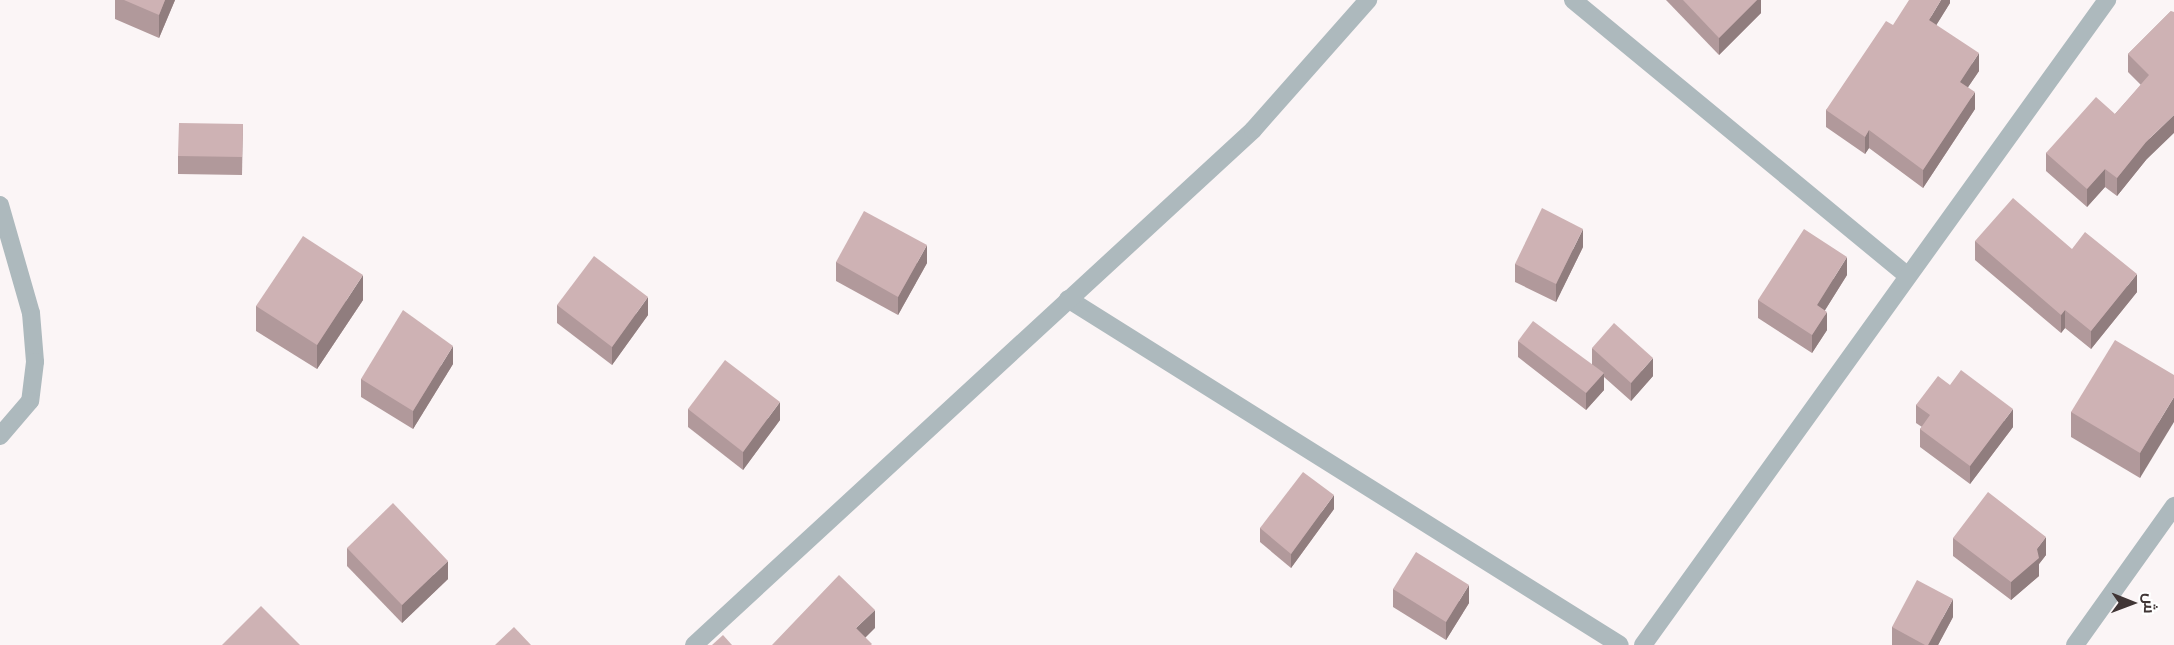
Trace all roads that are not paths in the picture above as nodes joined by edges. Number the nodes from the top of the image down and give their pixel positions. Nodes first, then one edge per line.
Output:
1 (1368, 0) edge
2 (1574, 0) edge
3 (2107, 0) edge
4 (0, 205) edge
5 (1908, 276) junction
6 (1068, 299) junction
7 (0, 436) edge
8 (2174, 506) edge
9 (694, 645) edge
10 (1620, 645) edge
11 (1643, 645) edge
12 (2075, 645) edge

1 - 6 street
2 - 5 street
3 - 5 street
4 - 7 street
5 - 11 street
6 - 9 street
6 - 10 street
8 - 12 street

